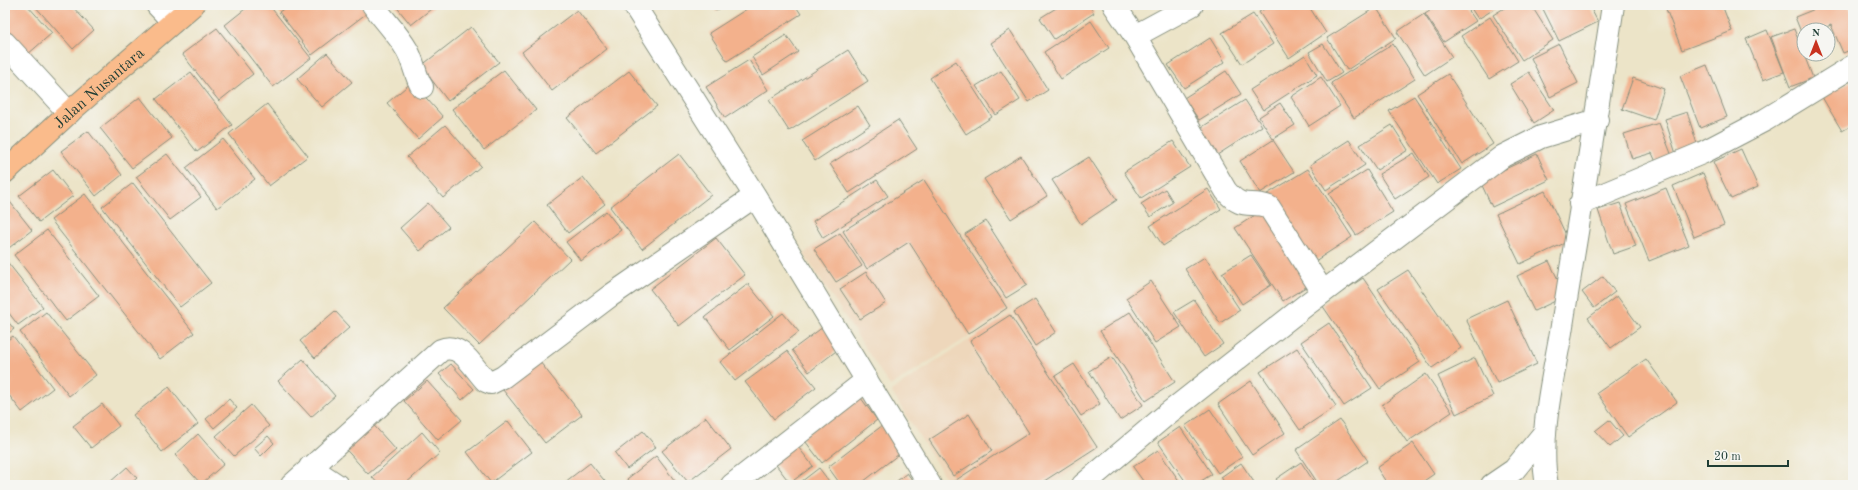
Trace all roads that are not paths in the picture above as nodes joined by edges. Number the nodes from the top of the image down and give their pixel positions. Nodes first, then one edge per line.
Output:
1 (157, 5) edge
2 (193, 5) edge
3 (373, 5) edge
4 (634, 5) edge
5 (1114, 5) edge
6 (1192, 5) edge
7 (1613, 5) edge
8 (173, 22) junction
9 (1135, 36) junction
10 (5, 43) edge
11 (1853, 66) edge
12 (422, 88) dead end
13 (70, 113) junction
14 (1597, 120) junction
15 (5, 172) edge
16 (755, 196) junction
17 (1580, 204) junction
18 (1323, 292) junction
19 (867, 380) junction
20 (1545, 432) junction
21 (310, 467) junction
22 (292, 485) edge
23 (337, 485) edge
24 (732, 485) edge
25 (930, 485) edge
26 (1083, 485) edge
27 (1492, 485) edge
28 (1547, 485) edge

1 - 8 street
2 - 8 highway, Jalan Nusantara
3 - 12 street
4 - 16 street
5 - 9 street
6 - 9 street
7 - 14 street
8 - 13 highway, Jalan Nusantara
9 - 18 street
10 - 13 street
11 - 17 street
13 - 15 highway, Jalan Nusantara
14 - 17 street
14 - 18 street
16 - 19 street
16 - 21 street
17 - 20 street
18 - 26 street
19 - 24 street
19 - 25 street
20 - 27 street
20 - 28 street
21 - 22 street
21 - 23 street

